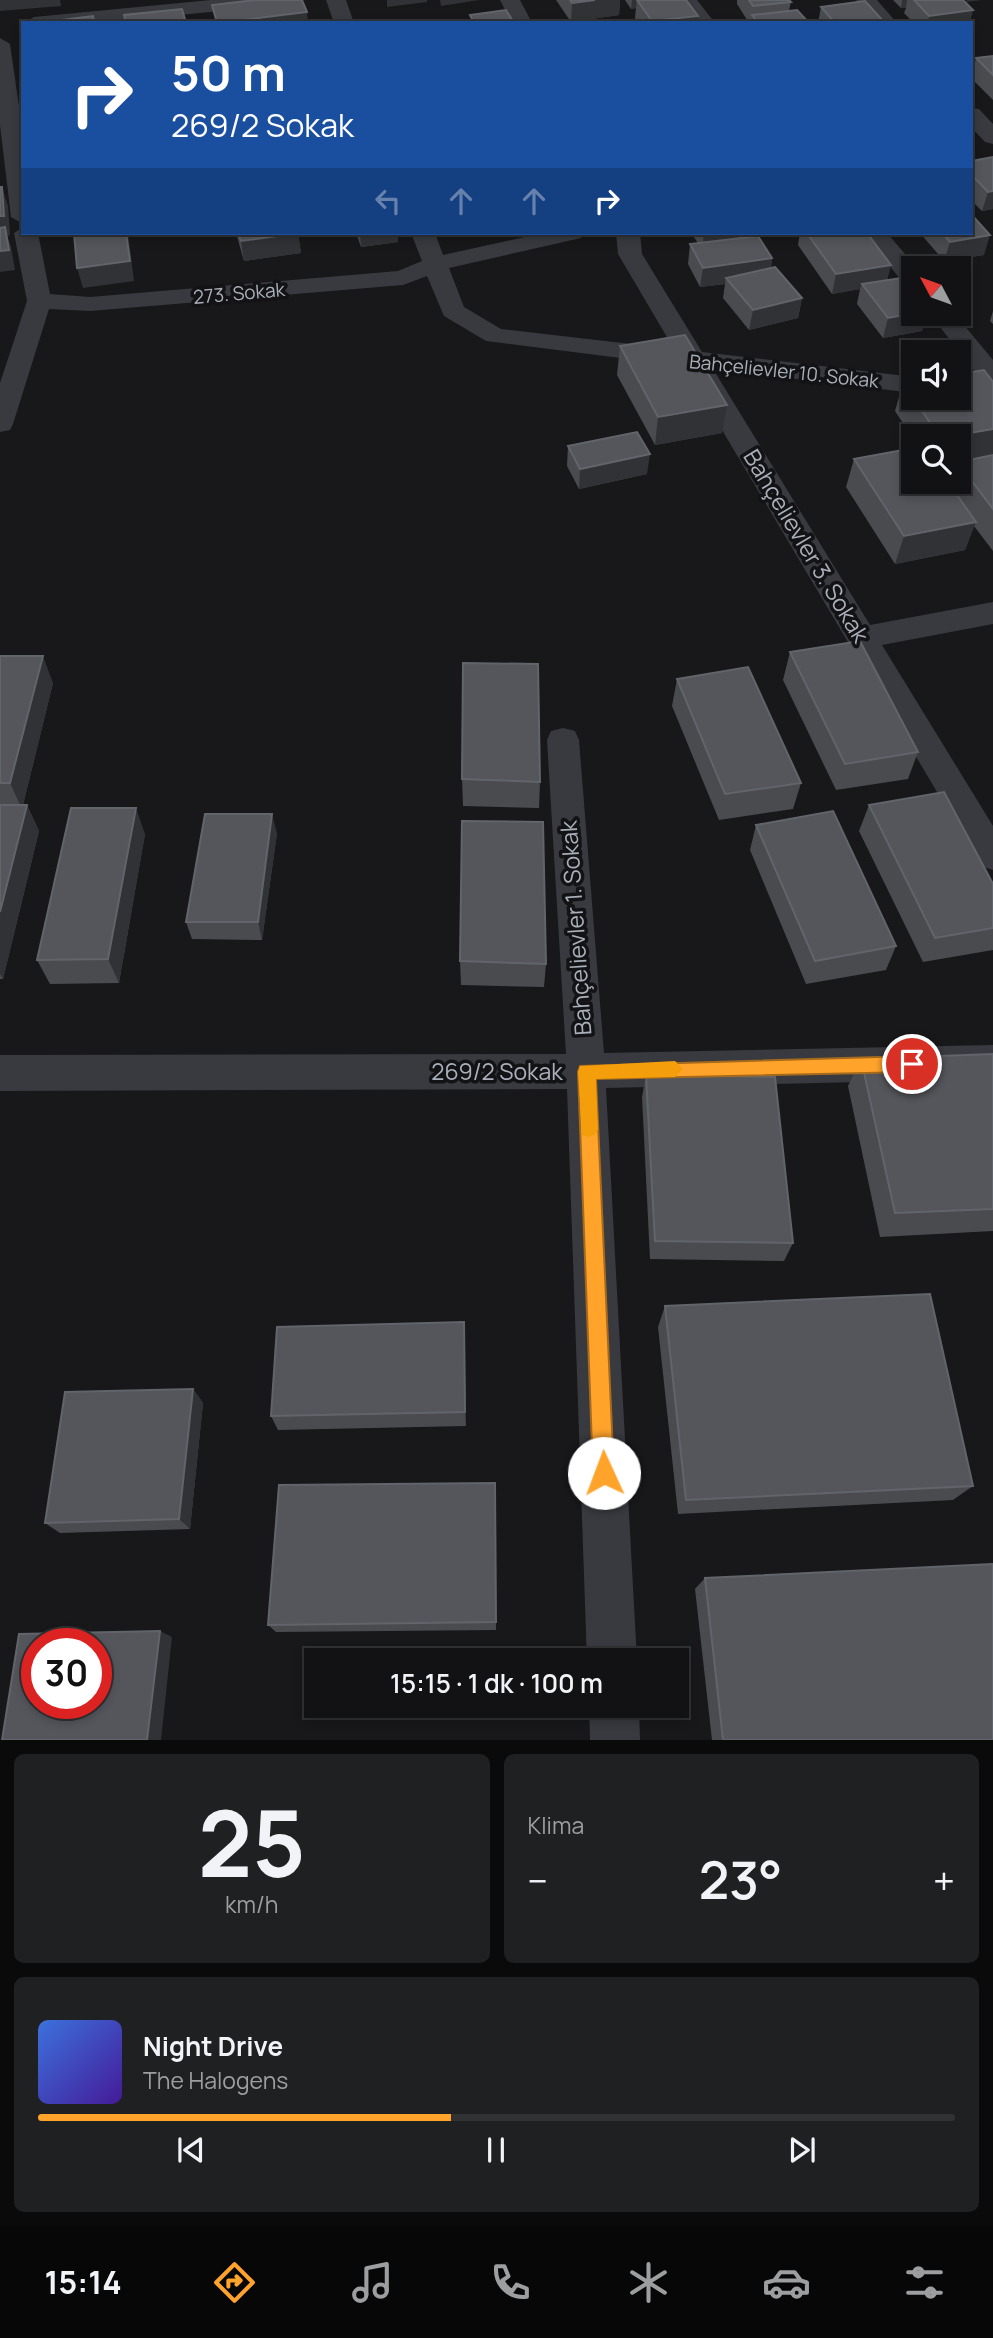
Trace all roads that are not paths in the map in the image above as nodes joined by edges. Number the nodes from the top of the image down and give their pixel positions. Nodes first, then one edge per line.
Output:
1 (271, 0) edge
2 (336, 0) edge
3 (510, 0) edge
4 (687, 0) edge
5 (866, 0) edge
6 (98, 8) edge
7 (43, 21) edge
8 (343, 21) edge
9 (521, 21) edge
10 (703, 21) edge
11 (885, 21) edge
12 (21, 24) edge
13 (0, 26) edge
14 (0, 44) edge
15 (973, 116) edge
16 (16, 119) edge
17 (993, 138) edge
18 (16, 200) edge
19 (26, 235) edge
20 (424, 235) edge
21 (564, 235) edge
22 (628, 235) edge
23 (877, 235) edge
24 (435, 264) junction
25 (901, 264) edge
26 (39, 301) junction
27 (952, 326) edge
28 (696, 362) junction
29 (993, 377) edge
30 (901, 384) edge
31 (0, 424) edge
32 (993, 613) edge
33 (861, 638) junction
34 (564, 740) dead end
35 (993, 856) edge
36 (993, 1062) edge
37 (586, 1072) junction
38 (0, 1073) edge
39 (611, 1648) edge
40 (614, 1718) edge
41 (615, 1740) edge

1 - 6 street
2 - 8 street
3 - 9 street
4 - 10 street
5 - 11 street
6 - 7 street
12 - 13 street
14 - 16 street
15 - 17 street
16 - 18 street
19 - 26 street
20 - 24 street
21 - 24 street, 273. Sokak
22 - 28 street, Bahçelievler 3. Sokak
23 - 25 street
24 - 26 street, 273. Sokak
24 - 28 street, Bahçelievler 10. Sokak
26 - 31 street
27 - 29 street
28 - 30 street, Bahçelievler 10. Sokak
28 - 33 street, Bahçelievler 3. Sokak
32 - 33 street
33 - 35 street, Bahçelievler 3. Sokak
34 - 37 street, Bahçelievler 1. Sokak
36 - 37 street, 269/2 Sokak
37 - 38 street, 269/2 Sokak
37 - 39 street, Bahçelievler 1. Sokak
40 - 41 street

